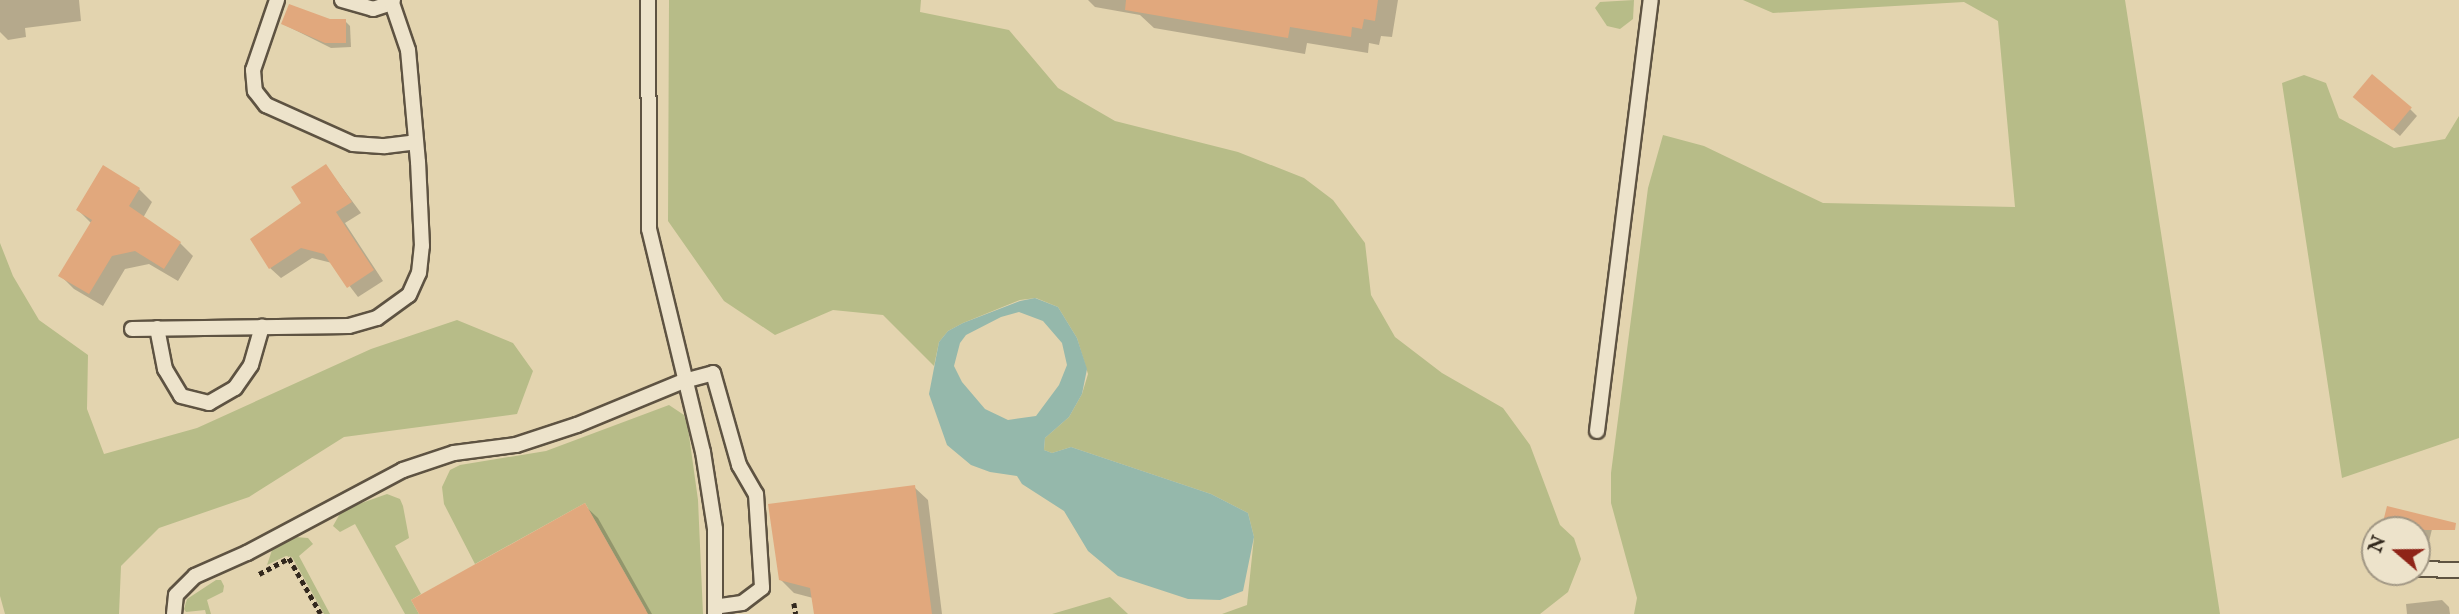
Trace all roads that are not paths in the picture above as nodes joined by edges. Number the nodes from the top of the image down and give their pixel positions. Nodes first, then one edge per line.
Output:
1 (277, 0) edge
2 (342, 0) edge
3 (648, 0) edge
4 (1651, 0) edge
5 (392, 2) edge
6 (416, 142) junction
7 (262, 327) junction
8 (157, 328) junction
9 (132, 329) dead end
10 (684, 381) junction
11 (1597, 431) dead end
12 (2431, 569) edge
13 (2459, 570) edge
14 (715, 611) edge
15 (174, 614) edge

1 - 6 lane
2 - 5 lane
3 - 10 lane
4 - 11 lane
5 - 6 lane
6 - 7 lane
7 - 8 lane
7 - 8 lane
8 - 9 lane
10 - 14 lane
10 - 14 lane
10 - 15 lane
12 - 13 lane

